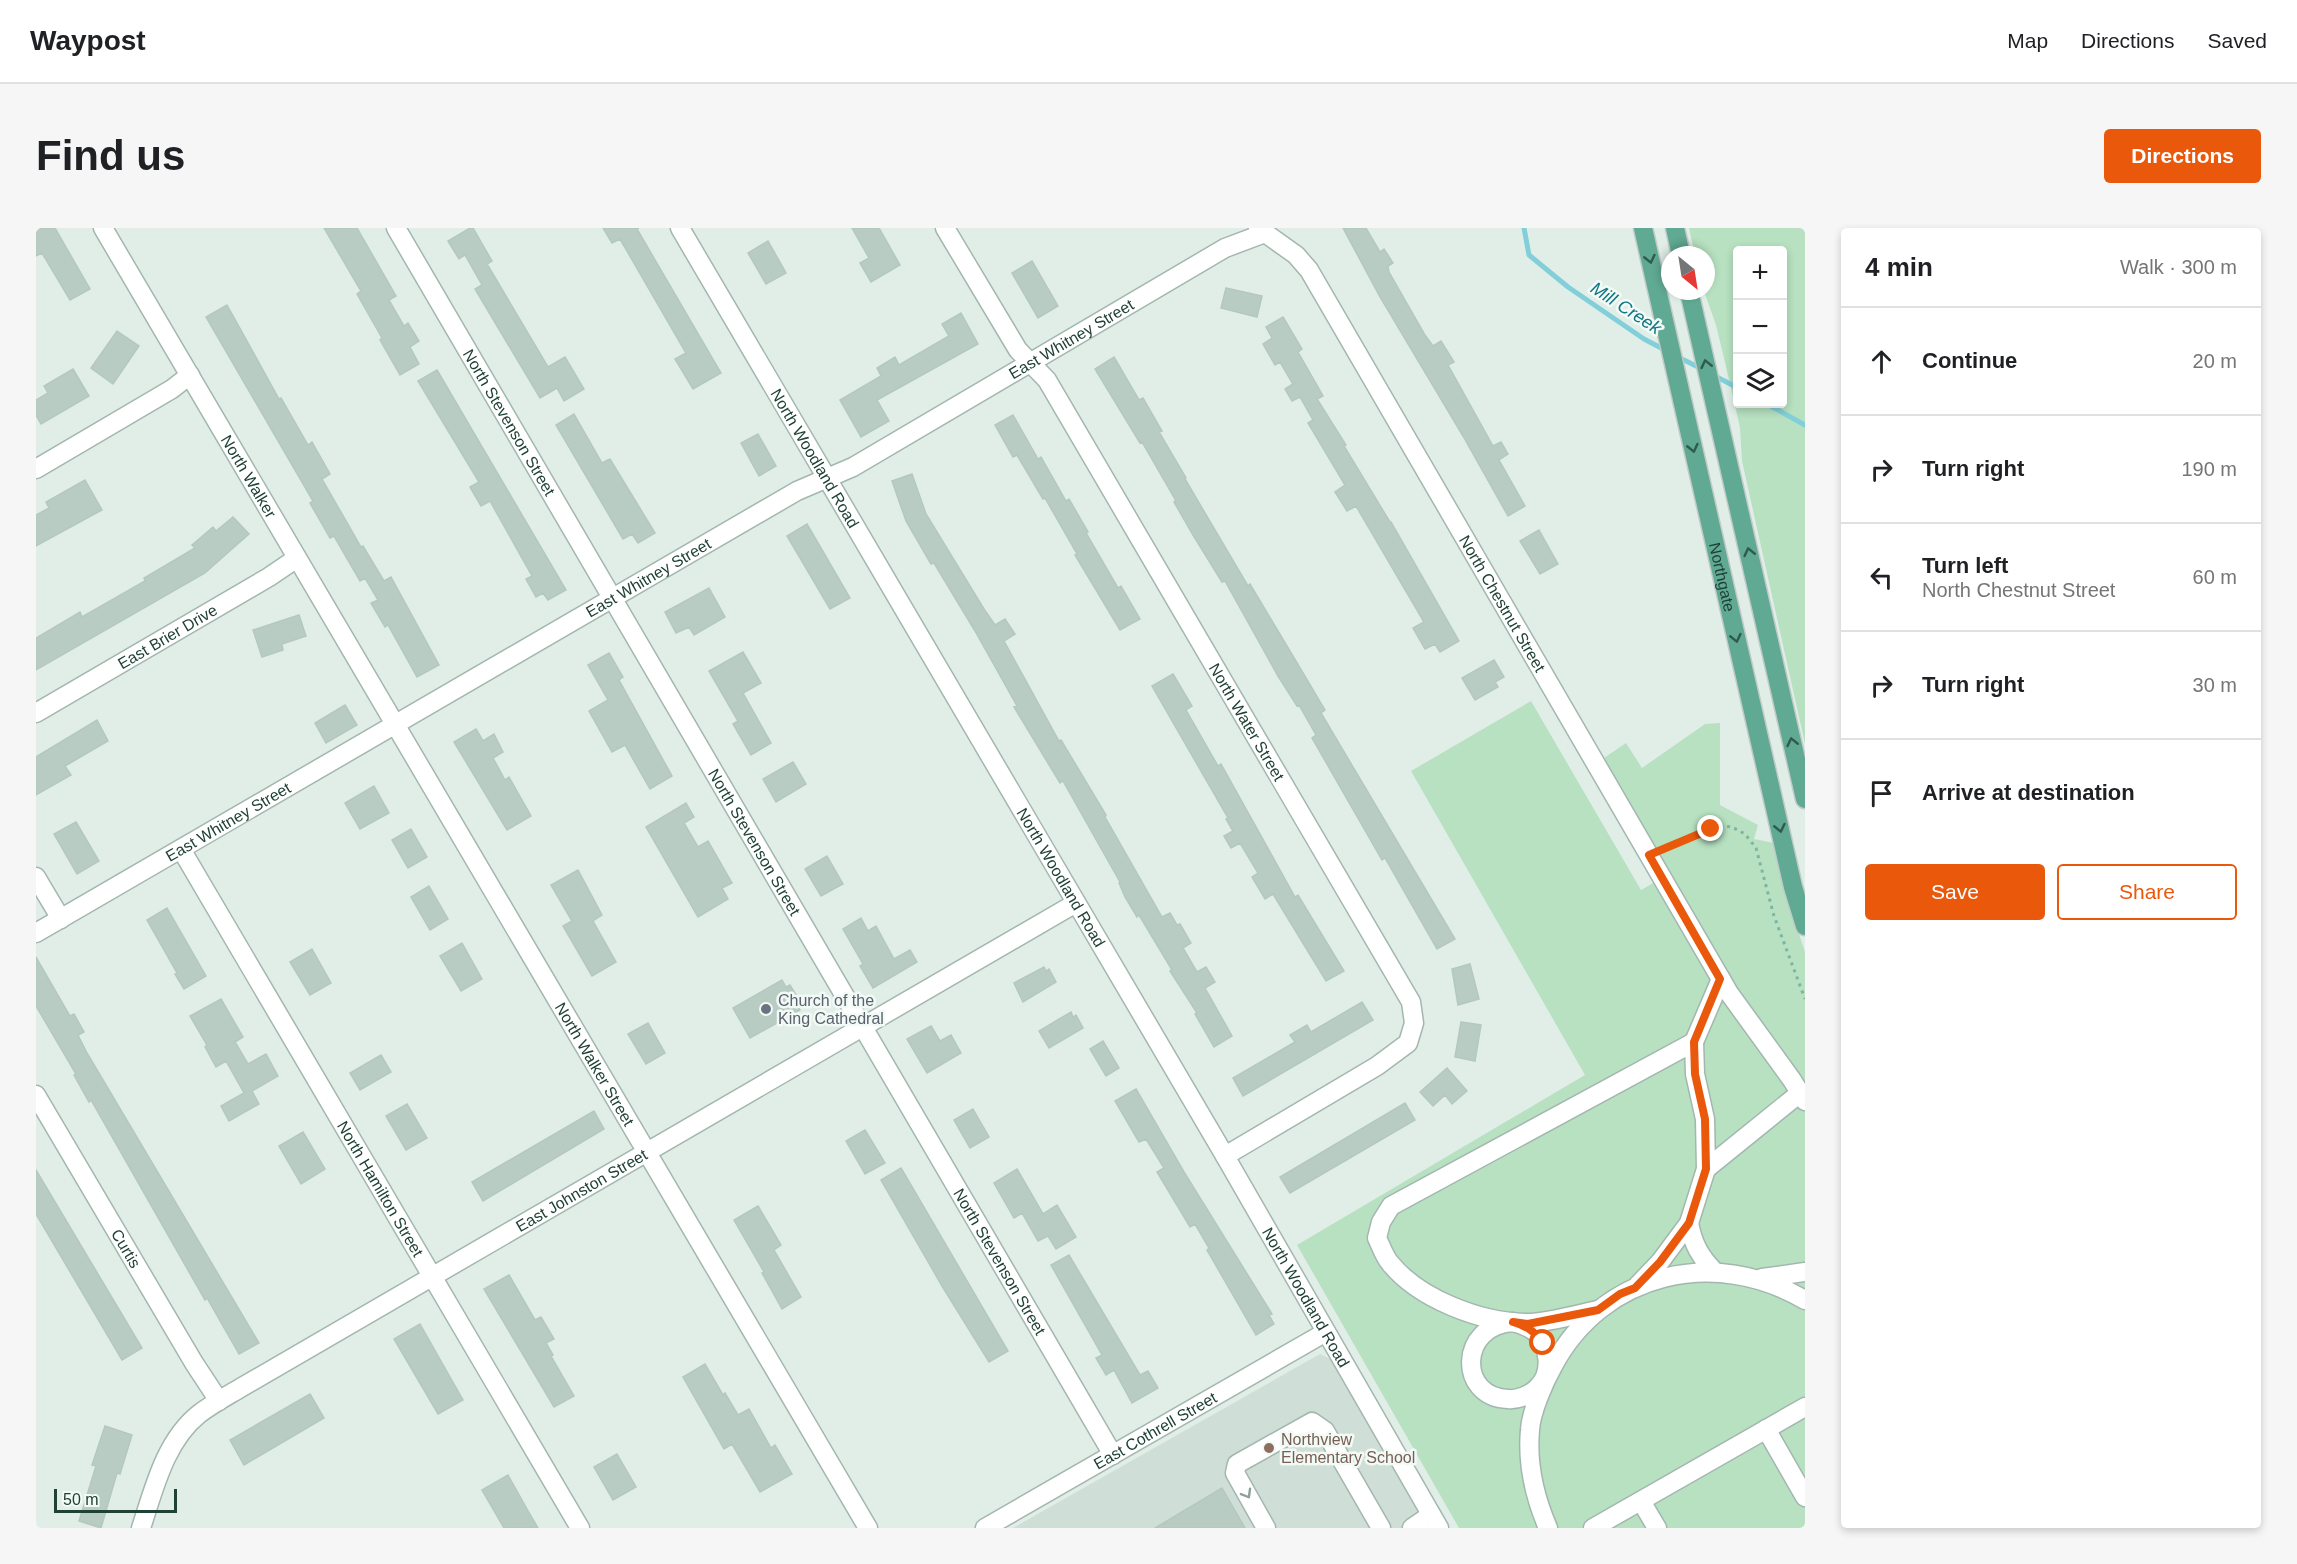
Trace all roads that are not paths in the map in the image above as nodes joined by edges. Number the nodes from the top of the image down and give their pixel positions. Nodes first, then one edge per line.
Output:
1 (103, 228) edge
2 (396, 228) edge
3 (680, 228) edge
4 (945, 228) edge
5 (1643, 228) edge
6 (1675, 228) edge
7 (1261, 231) edge
8 (1679, 246) edge
9 (1691, 300) edge
10 (1030, 363) junction
11 (190, 375) junction
12 (36, 469) edge
13 (827, 477) junction
14 (297, 558) junction
15 (611, 599) junction
16 (36, 713) edge
17 (396, 724) junction
18 (1805, 799) edge
19 (181, 849) junction
20 (36, 877) edge
21 (1076, 903) junction
22 (61, 919) junction
23 (1805, 926) edge
24 (36, 933) edge
25 (1725, 986) junction
26 (862, 1028) junction
27 (1694, 1042) junction
28 (36, 1095) edge
29 (1802, 1097) edge
30 (647, 1152) junction
31 (1225, 1156) junction
32 (1706, 1169) junction
33 (1689, 1223) junction
34 (1715, 1272) junction
35 (1805, 1272) edge
36 (432, 1277) junction
37 (1757, 1279) junction
38 (1635, 1288) junction
39 (1805, 1300) edge
40 (1598, 1310) junction
41 (1513, 1322) junction
42 (1326, 1332) junction
43 (1545, 1379) junction
44 (219, 1401) junction
45 (1805, 1407) edge
46 (1766, 1429) junction
47 (1113, 1455) junction
48 (1805, 1497) edge
49 (1641, 1501) junction
50 (1435, 1522) edge
51 (141, 1528) edge
52 (580, 1528) edge
53 (868, 1528) edge
54 (985, 1528) edge
55 (1266, 1528) edge
56 (1381, 1528) edge
57 (1412, 1528) edge
58 (1548, 1528) edge
59 (1593, 1528) edge
60 (1657, 1528) edge

1 - 11 street, North Walker
2 - 15 street, North Stevenson Street
3 - 13 street, North Woodland Road
4 - 10 street, North Water Street
5 -> 23 main road, Northgate
6 - 8 main road
7 - 10 street, East Whitney Street
7 - 25 street, North Chestnut Street
18 -> 9 main road, Northgate
10 - 13 street, East Whitney Street
10 - 31 street, North Water Street
11 - 12 street
11 - 14 street, North Walker
13 - 15 street, East Whitney Street
13 - 21 street, North Woodland Road
14 - 16 street, East Brier Drive
14 - 17 street, North Walker
15 - 17 street, East Whitney Street
15 - 26 street, North Stevenson Street
17 - 19 street, East Whitney Street
17 - 30 street, North Walker Street
19 - 22 street, East Whitney Street
19 - 36 street, North Hamilton Street
20 - 22 street
21 - 26 street, East Johnston Street
21 - 31 street, North Woodland Road
22 - 24 street, East Whitney Street
25 - 27 street
25 - 29 street, North Chestnut Street
26 - 30 street, East Johnston Street
26 - 47 street, North Stevenson Street
27 - 32 street
27 - 41 street
28 - 44 street, Curtis
29 - 32 street
30 - 36 street, East Johnston Street
30 - 53 street, North Walker Street
31 - 42 street, North Woodland Road
32 - 33 street
33 - 34 street
33 - 38 street
34 - 37 street
34 - 38 street
35 - 37 street
36 - 44 street, East Johnston Street
36 - 52 street, North Hamilton Street
37 - 39 street
38 - 40 street
40 - 41 street
40 - 43 street
41 - 43 street
41 - 43 street
42 - 47 street, East Cothrell Street
42 - 50 street, North Woodland Road
43 - 58 street
44 - 51 street, East Johnston Street
45 - 46 street
46 - 48 street
46 - 49 street
47 - 54 street, East Cothrell Street
49 - 59 street
49 - 60 street
50 - 57 street
56 -> 55 street

